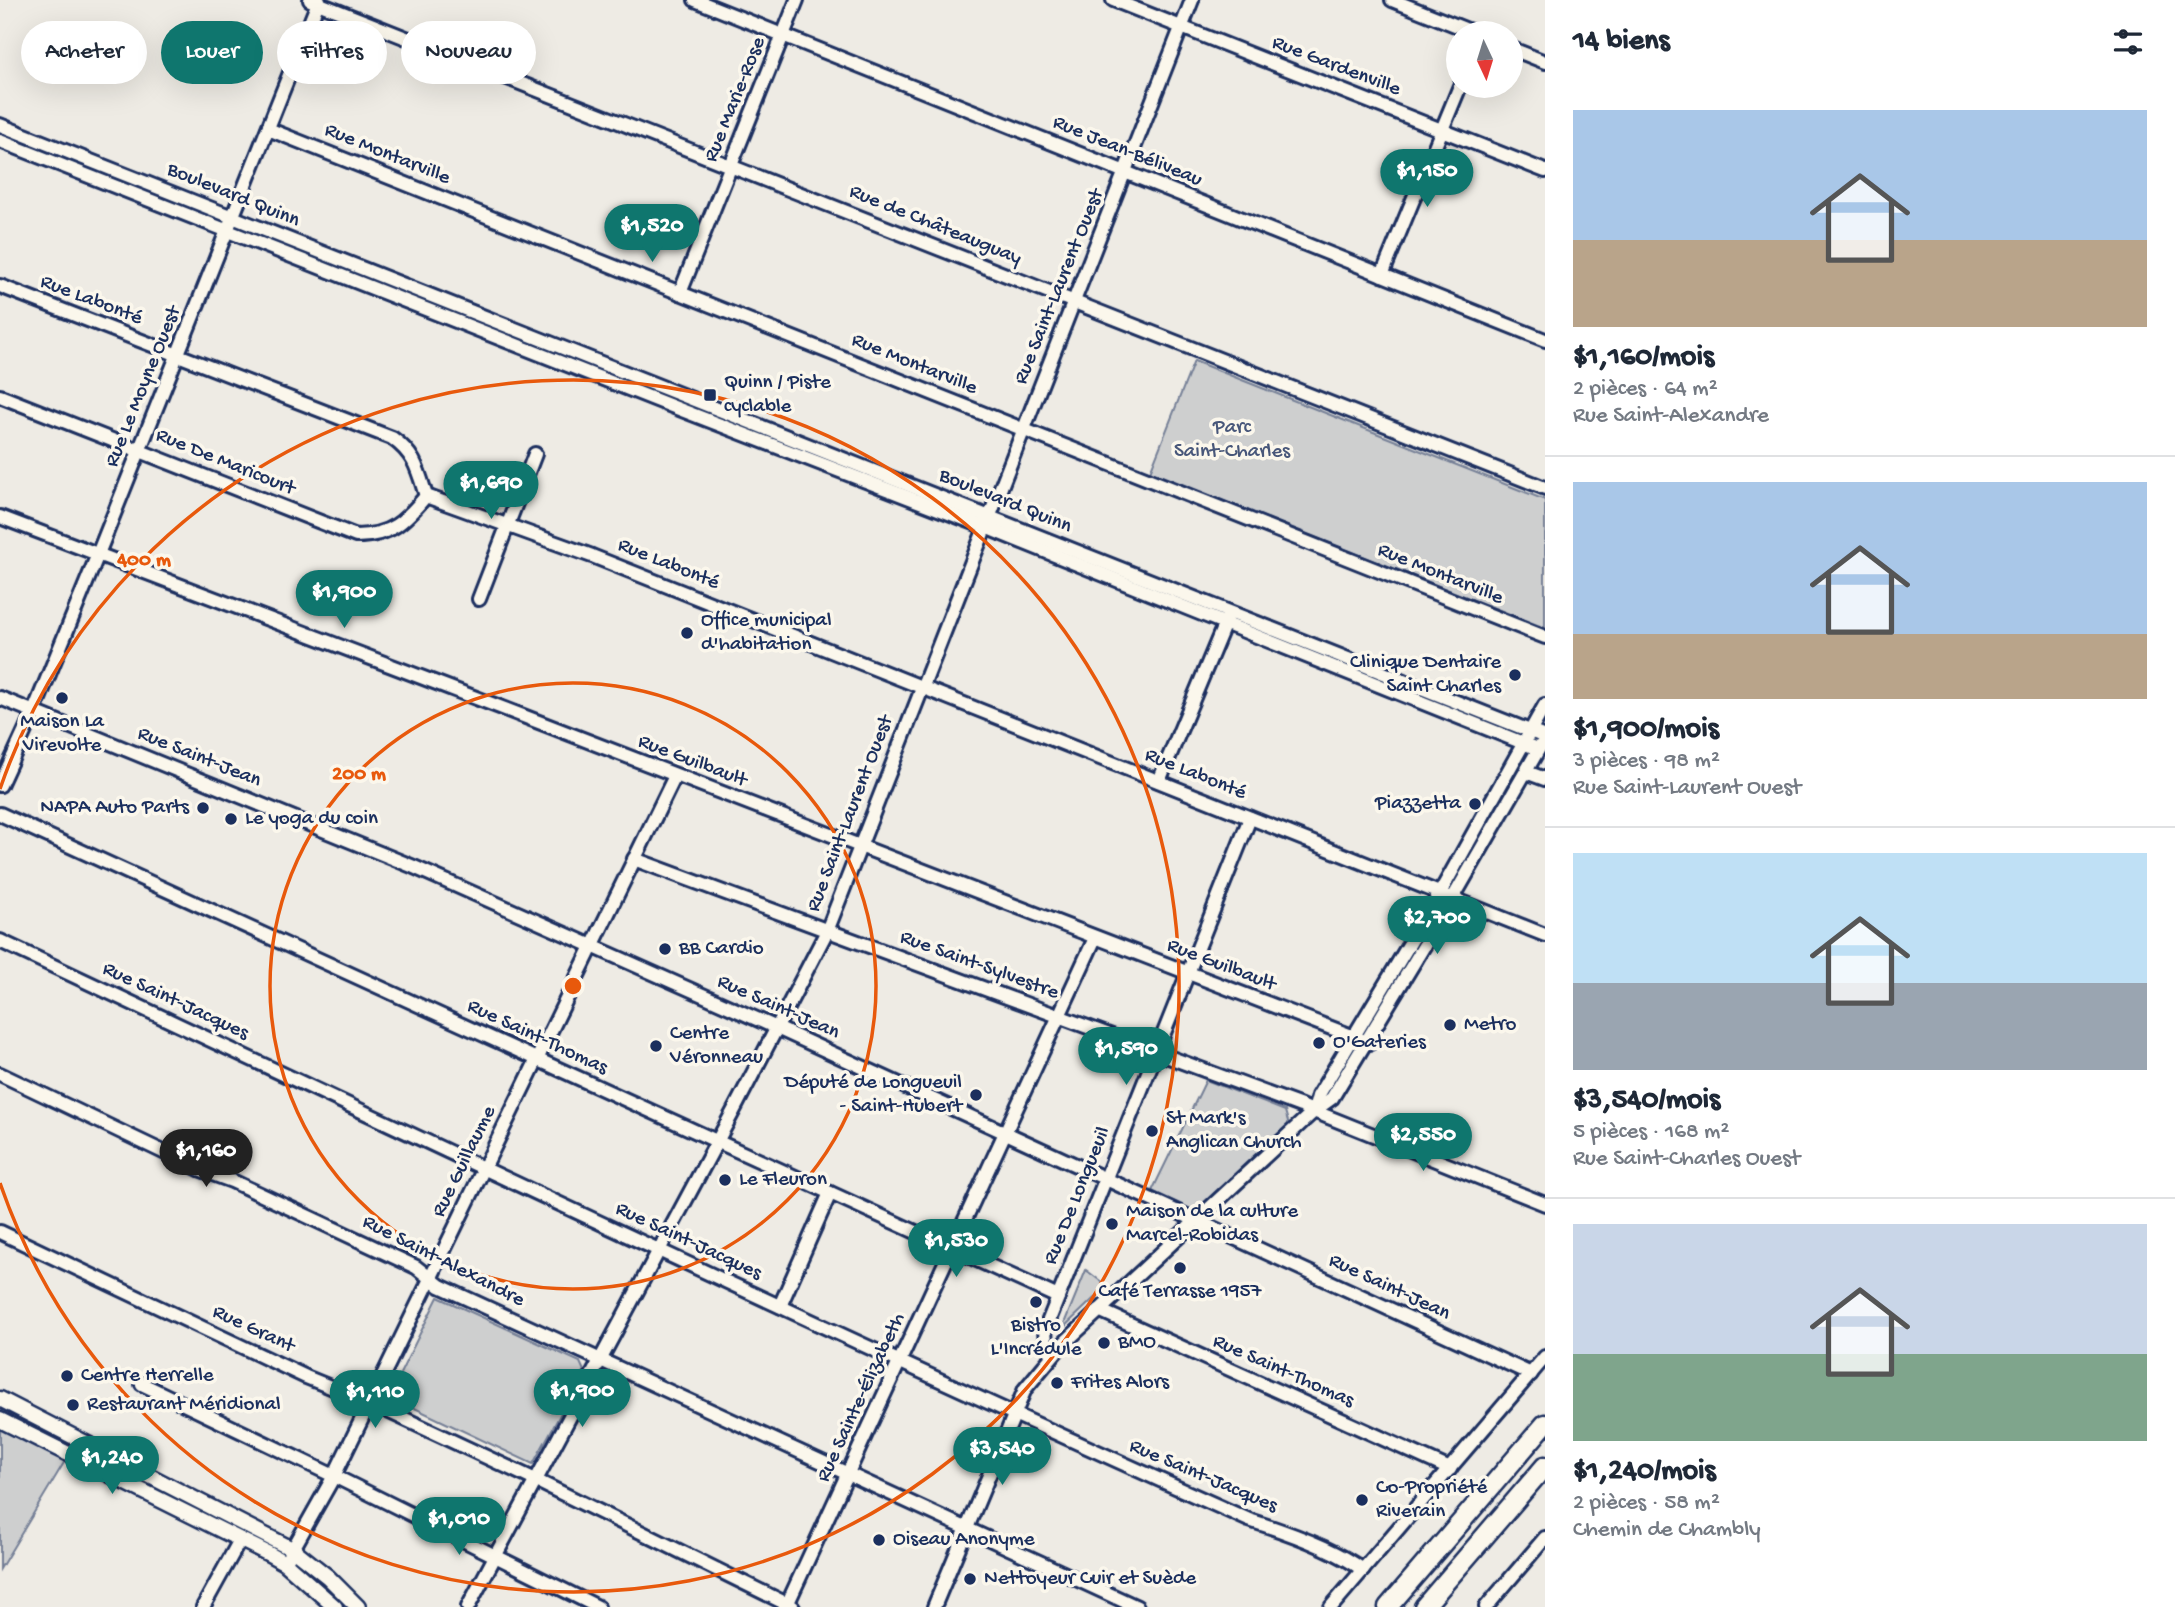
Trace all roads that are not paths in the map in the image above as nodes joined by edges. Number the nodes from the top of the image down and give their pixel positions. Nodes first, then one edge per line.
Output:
1 (695, 0) edge
2 (797, 0) edge
3 (1113, 0) edge
4 (1192, 0) edge
5 (1392, 0) edge
6 (316, 1) edge
7 (1446, 21) edge
8 (1181, 27) junction
9 (783, 35) junction
10 (1523, 53) edge
11 (1545, 62) edge
12 (1455, 98) edge
13 (0, 125) edge
14 (268, 129) junction
15 (1443, 130) junction
16 (0, 141) edge
17 (731, 166) junction
18 (1545, 171) edge
19 (1126, 173) junction
20 (233, 217) junction
21 (228, 231) junction
22 (1382, 275) junction
23 (0, 286) edge
24 (680, 293) junction
25 (1074, 302) junction
26 (452, 304) junction
27 (446, 317) junction
28 (1545, 340) edge
29 (177, 356) junction
30 (0, 396) edge
31 (1024, 429) junction
32 (140, 450) junction
33 (535, 454) dead end
34 (1545, 488) edge
35 (426, 496) junction
36 (0, 517) edge
37 (987, 522) junction
38 (508, 525) junction
39 (98, 554) junction
40 (479, 599) dead end
41 (1230, 612) junction
42 (1224, 625) junction
43 (1545, 637) edge
44 (921, 687) junction
45 (0, 698) edge
46 (1545, 705) edge
47 (34, 711) junction
48 (1531, 731) junction
49 (1543, 742) edge
50 (1524, 744) junction
51 (1526, 772) junction
52 (675, 776) junction
53 (1545, 779) edge
54 (1159, 781) junction
55 (0, 785) edge
56 (0, 814) edge
57 (1250, 818) junction
58 (858, 846) junction
59 (634, 859) junction
60 (1447, 896) junction
61 (827, 931) junction
62 (1545, 934) edge
63 (1095, 938) junction
64 (0, 941) edge
65 (593, 946) junction
66 (1189, 974) junction
67 (1059, 1016) junction
68 (777, 1028) junction
69 (1353, 1037) junction
70 (1368, 1043) junction
71 (1157, 1053) junction
72 (537, 1059) junction
73 (0, 1074) edge
74 (1314, 1111) junction
75 (1005, 1133) junction
76 (717, 1141) junction
77 (484, 1167) junction
78 (1106, 1179) junction
79 (830, 1193) junction
80 (1545, 1204) edge
81 (1197, 1221) junction
82 (0, 1232) edge
83 (951, 1249) junction
84 (658, 1251) junction
85 (430, 1277) junction
86 (1058, 1297) junction
87 (780, 1306) junction
88 (1100, 1310) junction
89 (1051, 1355) junction
90 (1545, 1357) edge
91 (600, 1360) junction
92 (900, 1362) junction
93 (1531, 1374) junction
94 (142, 1384) dead end
95 (0, 1399) edge
96 (369, 1403) junction
97 (1014, 1415) junction
98 (0, 1419) edge
99 (1545, 1424) edge
100 (1545, 1466) edge
101 (1450, 1469) junction
102 (847, 1475) junction
103 (334, 1476) junction
104 (536, 1481) junction
105 (966, 1529) junction
106 (1545, 1538) edge
107 (240, 1540) junction
108 (294, 1550) junction
109 (495, 1556) junction
110 (285, 1563) junction
111 (1363, 1570) junction
112 (789, 1606) edge
113 (203, 1607) edge
114 (335, 1607) edge
115 (358, 1607) edge
116 (468, 1607) edge
117 (598, 1607) edge
118 (934, 1607) edge
119 (1137, 1607) edge
120 (1331, 1607) edge
121 (1388, 1607) edge
122 (1424, 1607) edge
123 (1486, 1607) edge

1 - 9 street, Rue Jean-Béliveau
2 - 9 street, Rue Marie-Rose
3 - 8 street, Rue Gardenville
4 - 8 street, Rue Saint-Laurent Ouest
5 - 7 street
6 - 14 street, Rue Le Moyne Ouest
6 - 17 street, Rue de Châteauguay
8 - 15 street, Rue Gardenville
8 - 19 street, Rue Saint-Laurent Ouest
9 - 17 street, Rue Marie-Rose
9 - 19 street, Rue Jean-Béliveau
10 - 11 street
12 - 15 street
13 - 20 street, Boulevard Quinn
14 - 20 street, Rue Le Moyne Ouest
14 - 24 street, Rue Montarville
15 - 18 street, Rue Gardenville
15 - 22 street
16 - 21 street, Boulevard Quinn
17 - 24 street, Rue Marie-Rose
17 - 25 street, Rue de Châteauguay
19 - 22 street, Rue Jean-Béliveau
19 - 25 street, Rue Saint-Laurent Ouest
20 - 21 street, Rue Le Moyne Ouest
20 - 26 street, Boulevard Quinn
21 - 27 street, Boulevard Quinn
21 - 29 street, Rue Le Moyne Ouest
22 - 28 street, Rue Jean-Béliveau
23 - 29 street, Rue Labonté
24 - 31 street, Rue Montarville
25 - 31 street, Rue Saint-Laurent Ouest
25 - 34 street, Rue de Châteauguay
26 - 27 street
26 - 37 street, Boulevard Quinn
27 - 37 street, Boulevard Quinn
29 - 32 street, Rue Le Moyne Ouest
29 - 35 street, Rue Labonté
30 - 32 street, Rue De Maricourt
31 - 37 street, Rue Saint-Laurent Ouest
31 - 43 street, Rue Montarville
32 - 35 street, Rue De Maricourt
32 - 39 street, Rue Le Moyne Ouest
33 - 38 street
35 - 38 street, Rue Labonté
36 - 39 street, Rue Guilbault
37 - 41 street, Boulevard Quinn
37 - 42 street, Boulevard Quinn
37 - 44 street, Rue Saint-Laurent Ouest
38 - 40 street
38 - 44 street, Rue Labonté
39 - 47 street, Rue Le Moyne Ouest
39 - 52 street, Rue Guilbault
41 - 42 street
41 - 48 street, Boulevard Quinn
42 - 50 street, Boulevard Quinn
42 - 54 street
44 - 54 street, Rue Labonté
44 - 58 street, Rue Saint-Laurent Ouest
45 - 47 street, Rue Saint-Jean
46 - 48 street
47 - 55 street, Rue Le Moyne Ouest
47 - 65 street, Rue Saint-Jean
48 - 49 street, Boulevard Quinn
48 - 50 street
49 - 50 street, Boulevard Quinn
49 - 51 street
50 - 60 street
51 - 53 street
51 - 60 street
52 - 58 street, Rue Guilbault
52 - 59 street, Rue Guillaume
54 - 57 street, Rue Labonté
56 - 72 street, Rue Saint-Thomas
57 - 60 street, Rue Labonté
57 - 66 street, Rue De Longueuil
58 - 61 street, Rue Saint-Laurent Ouest
58 - 63 street, Rue Guilbault
59 - 61 street, Rue Saint-Sylvestre
59 - 65 street, Rue Guillaume
60 - 62 street, Rue Labonté
60 - 69 street
60 - 70 street
61 - 67 street, Rue Saint-Sylvestre
61 - 68 street, Rue Saint-Laurent Ouest
63 - 66 street, Rue Guilbault
63 - 67 street, Rue Sainte-Élizabeth
64 - 77 street, Rue Saint-Jacques
65 - 68 street, Rue Saint-Jean
65 - 72 street, Rue Guillaume
66 - 69 street, Rue Guilbault
66 - 71 street, Rue De Longueuil
67 - 71 street, Rue Saint-Sylvestre
67 - 75 street, Rue Sainte-Élizabeth
68 - 75 street, Rue Saint-Jean
68 - 76 street, Rue Saint-Laurent Ouest
69 - 70 street, Rue Guilbault
69 - 74 street
70 - 74 street
71 - 74 street, Rue Saint-Sylvestre
71 - 78 street, Rue De Longueuil
72 - 76 street, Rue Saint-Thomas
72 - 77 street, Rue Guillaume
73 - 85 street, Rue Saint-Alexandre
74 - 80 street, Rue Saint-Sylvestre
74 - 81 street
75 - 78 street, Rue Saint-Jean
75 - 83 street, Rue Sainte-Élizabeth
76 - 79 street, Rue Saint-Thomas
76 - 84 street, Rue Saint-Laurent Ouest
77 - 84 street, Rue Saint-Jacques
77 - 85 street, Rue Guillaume
78 - 81 street, Rue Saint-Jean
78 - 86 street, Rue De Longueuil
79 - 83 street, Rue Saint-Thomas
79 - 87 street
81 - 88 street
81 - 93 street, Rue Saint-Jean
82 - 96 street, Rue Grant
83 - 86 street, Rue Saint-Thomas
83 - 92 street, Rue Sainte-Élizabeth
84 - 87 street, Rue Saint-Jacques
84 - 91 street, Rue Saint-Laurent Ouest
85 - 91 street, Rue Saint-Alexandre
85 - 96 street, Rue Guillaume
86 - 89 street, Rue De Longueuil
87 - 92 street, Rue Saint-Jacques
88 - 89 street
88 - 101 street, Rue Saint-Thomas
89 - 97 street
90 - 93 street
91 - 102 street, Rue Saint-Alexandre
91 - 104 street, Rue Saint-Laurent Ouest
92 - 97 street, Rue Saint-Jacques
92 - 102 street, Rue Sainte-Élizabeth
93 - 101 street
94 - 103 street
95 - 108 main road
96 - 103 street, Rue Guillaume
96 - 104 street, Rue Grant
97 - 105 street
97 - 111 street, Rue Saint-Jacques
98 - 107 main road
99 - 121 highway
100 - 122 highway
101 - 111 street
102 - 105 street, Rue Saint-Alexandre
102 - 112 street, Rue Sainte-Élizabeth
103 - 108 street, Rue Guillaume
103 - 109 street
104 - 109 street, Rue Saint-Laurent Ouest
104 - 112 street, Rue Grant
105 - 118 street
105 - 119 street, Rue Saint-Alexandre
106 - 123 street
107 - 110 main road
107 - 113 street
108 - 110 street, Rue Guillaume
108 - 115 main road
109 - 116 street, Rue Saint-Laurent Ouest
109 - 117 street
110 - 114 main road
111 - 120 street

